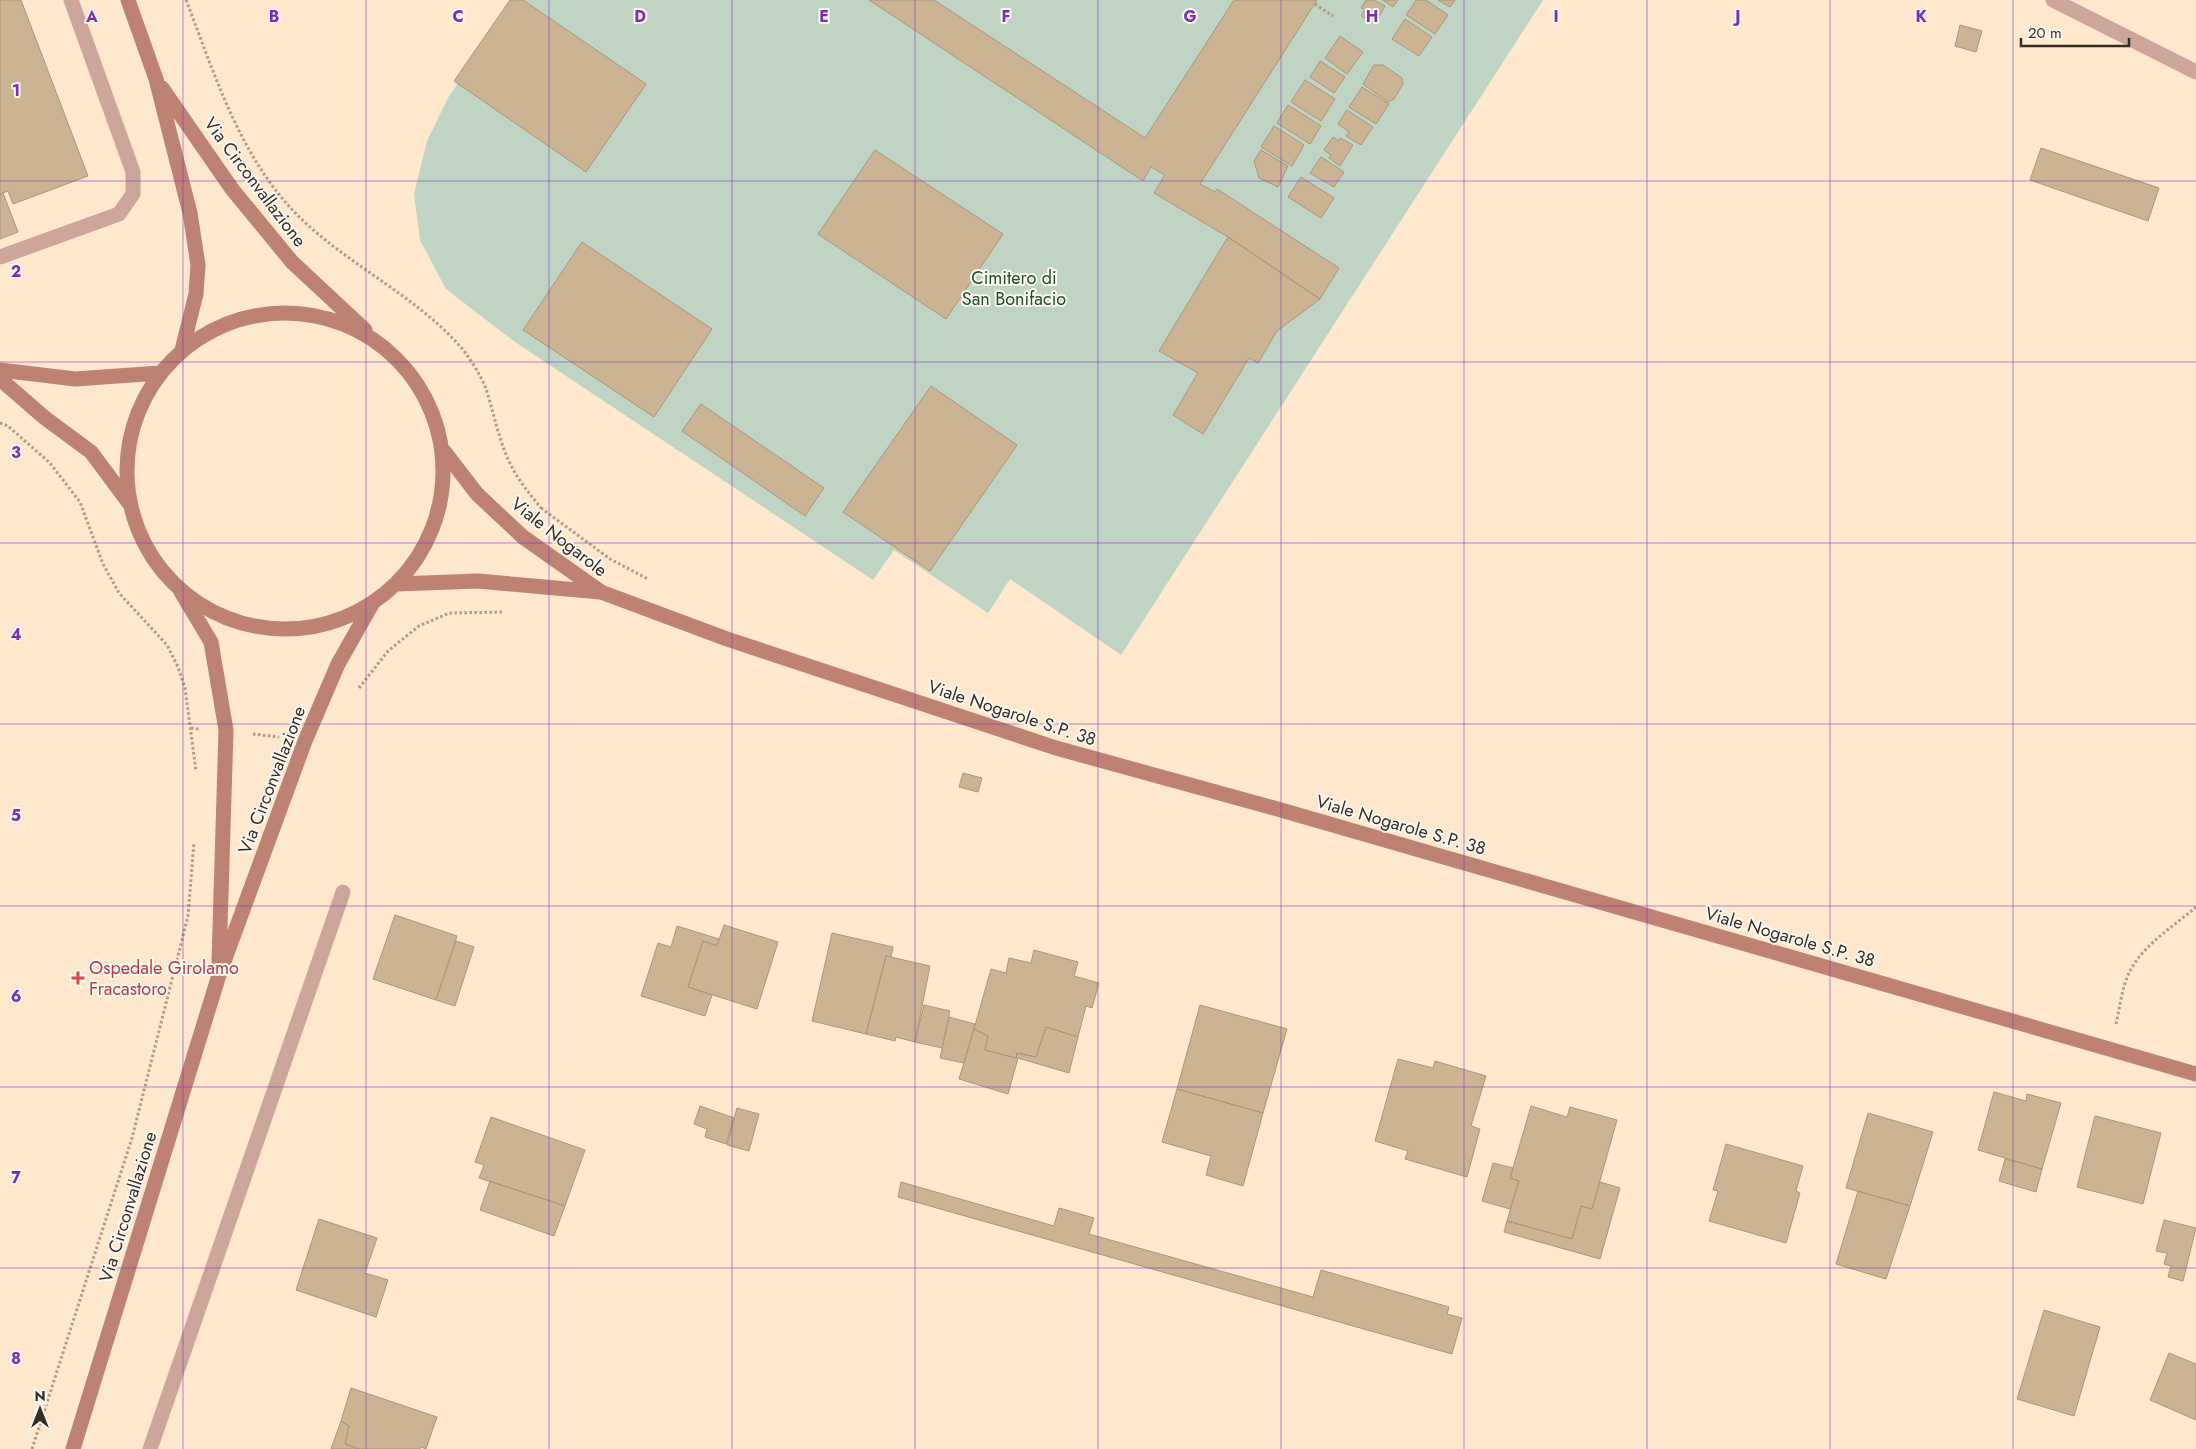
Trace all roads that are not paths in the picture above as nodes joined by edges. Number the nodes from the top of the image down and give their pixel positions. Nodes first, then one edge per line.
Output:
1 (72, 0) edge
2 (128, 0) edge
3 (2053, 0) edge
4 (2196, 72) edge
5 (156, 79) junction
6 (0, 257) edge
7 (377, 341) junction
8 (182, 350) junction
9 (0, 370) edge
10 (160, 373) junction
11 (0, 379) edge
12 (444, 451) junction
13 (130, 503) junction
14 (397, 584) junction
15 (179, 589) junction
16 (601, 592) junction
17 (372, 604) junction
18 (344, 892) dead end
19 (219, 975) junction
20 (2196, 1074) edge
21 (72, 1449) edge
22 (150, 1449) edge

1 - 6 street
2 - 5 main road, Via Circonvallazione
3 - 4 street
5 - 7 main road, Via Circonvallazione
5 - 8 main road, Via Circonvallazione
7 - 8 main road
7 - 12 main road, Via Circonvallazione
8 - 10 main road
9 - 10 main road
10 - 13 main road
11 - 13 main road
12 - 14 main road
12 - 16 main road, Viale Nogarole
13 - 15 main road
14 - 16 main road, Viale Nogarole
14 - 17 main road
15 - 17 main road
15 - 19 main road, Via Circonvallazione
16 - 20 main road, Viale Nogarole S.P. 38
17 - 19 main road, Via Circonvallazione
18 - 22 street
19 - 21 main road, Via Circonvallazione

